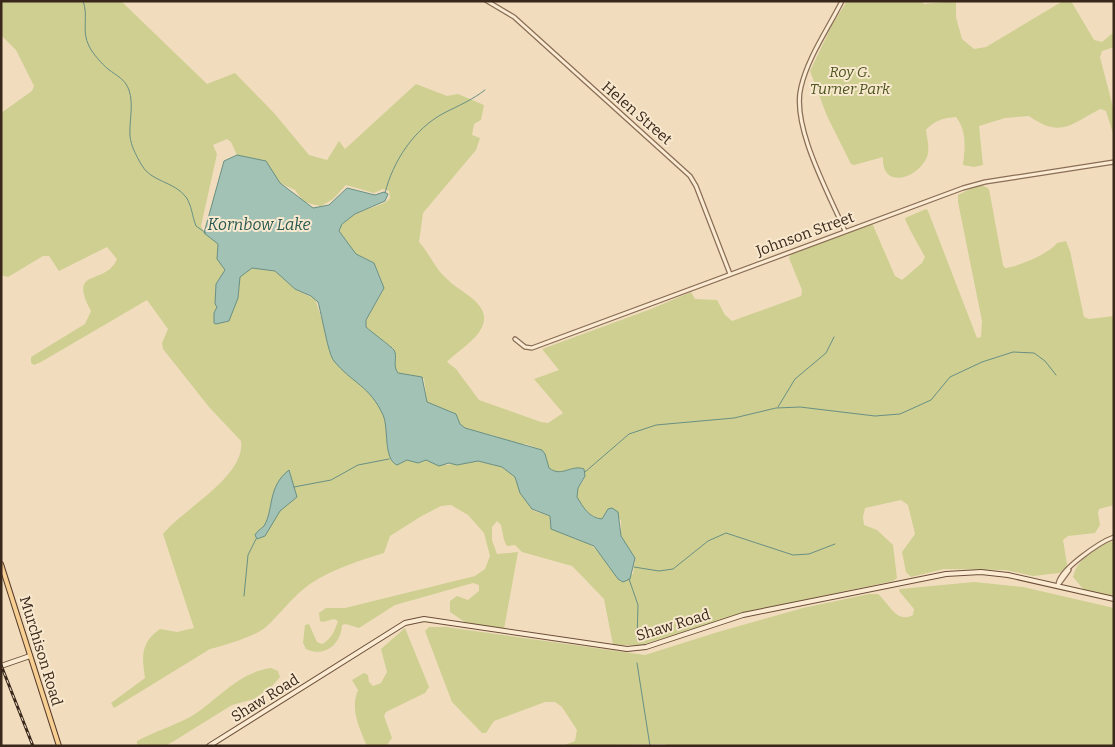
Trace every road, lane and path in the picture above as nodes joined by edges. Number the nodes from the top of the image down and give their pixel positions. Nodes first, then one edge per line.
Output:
1 (486, 1) edge
2 (842, 1) edge
3 (1114, 162) edge
4 (844, 231) junction
5 (730, 274) junction
6 (515, 339) dead end
7 (1114, 536) edge
8 (1, 564) edge
9 (1058, 586) junction
10 (1114, 599) edge
11 (30, 656) junction
12 (1, 666) edge
13 (59, 746) edge
14 (209, 746) edge

1 - 5 street, Helen Street
2 - 4 street
3 - 4 street, Johnson Street
4 - 5 street, Johnson Street
5 - 6 street, Johnson Street
7 - 9 street
8 - 11 main road, Murchison Road
9 - 10 main road, Shaw Road
9 - 14 main road, Shaw Road
11 - 12 main road
11 - 13 main road, Murchison Road

